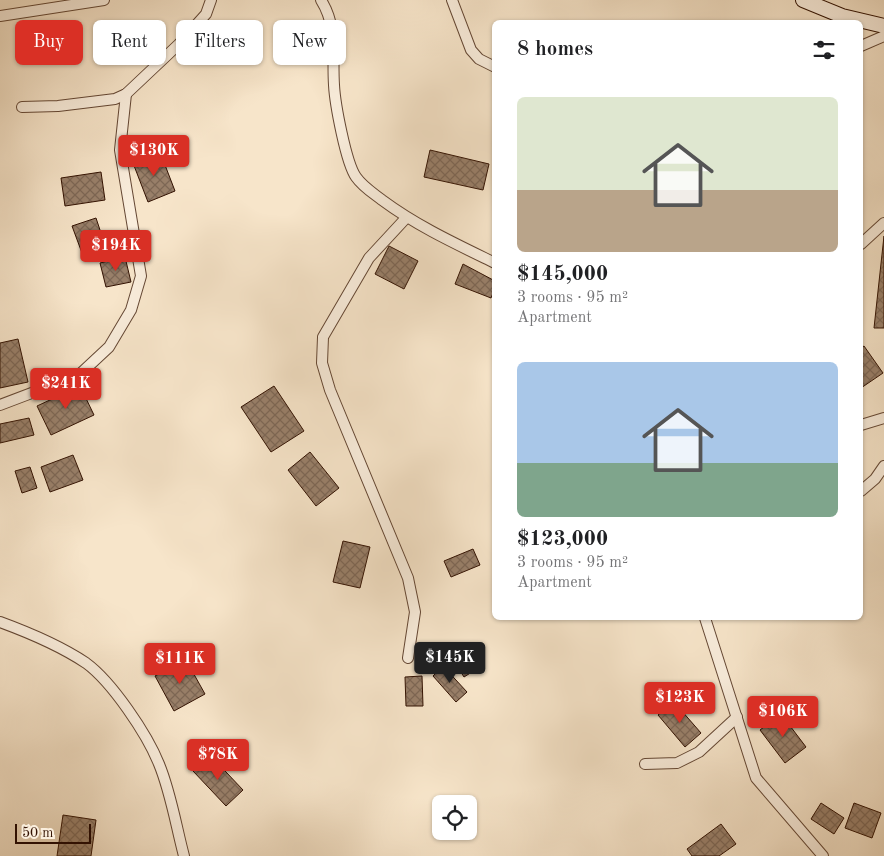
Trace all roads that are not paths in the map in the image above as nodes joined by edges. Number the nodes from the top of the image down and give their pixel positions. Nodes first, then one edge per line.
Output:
1 (104, 0) edge
2 (211, 0) edge
3 (321, 0) edge
4 (452, 0) edge
5 (803, 0) edge
6 (53, 4) edge
7 (0, 16) edge
8 (859, 20) edge
9 (863, 21) edge
10 (884, 26) edge
11 (884, 36) edge
12 (863, 45) edge
13 (492, 66) edge
14 (126, 94) junction
15 (22, 107) dead end
16 (406, 218) junction
17 (884, 224) edge
18 (863, 242) edge
19 (492, 262) edge
20 (0, 405) edge
21 (884, 418) edge
22 (863, 423) edge
23 (884, 466) edge
24 (863, 489) edge
25 (706, 620) edge
26 (0, 622) edge
27 (408, 658) dead end
28 (736, 717) junction
29 (645, 764) dead end
30 (184, 856) edge
31 (823, 856) edge

1 - 6 street
2 - 14 street
3 - 16 street
4 - 13 street
5 - 8 street
6 - 7 street
9 - 10 street
11 - 12 street
14 - 15 street
14 - 20 street
16 - 19 street
16 - 27 street
17 - 18 street
21 - 22 street
23 - 24 street
25 - 28 street
26 - 30 street
28 - 29 street
28 - 31 street

